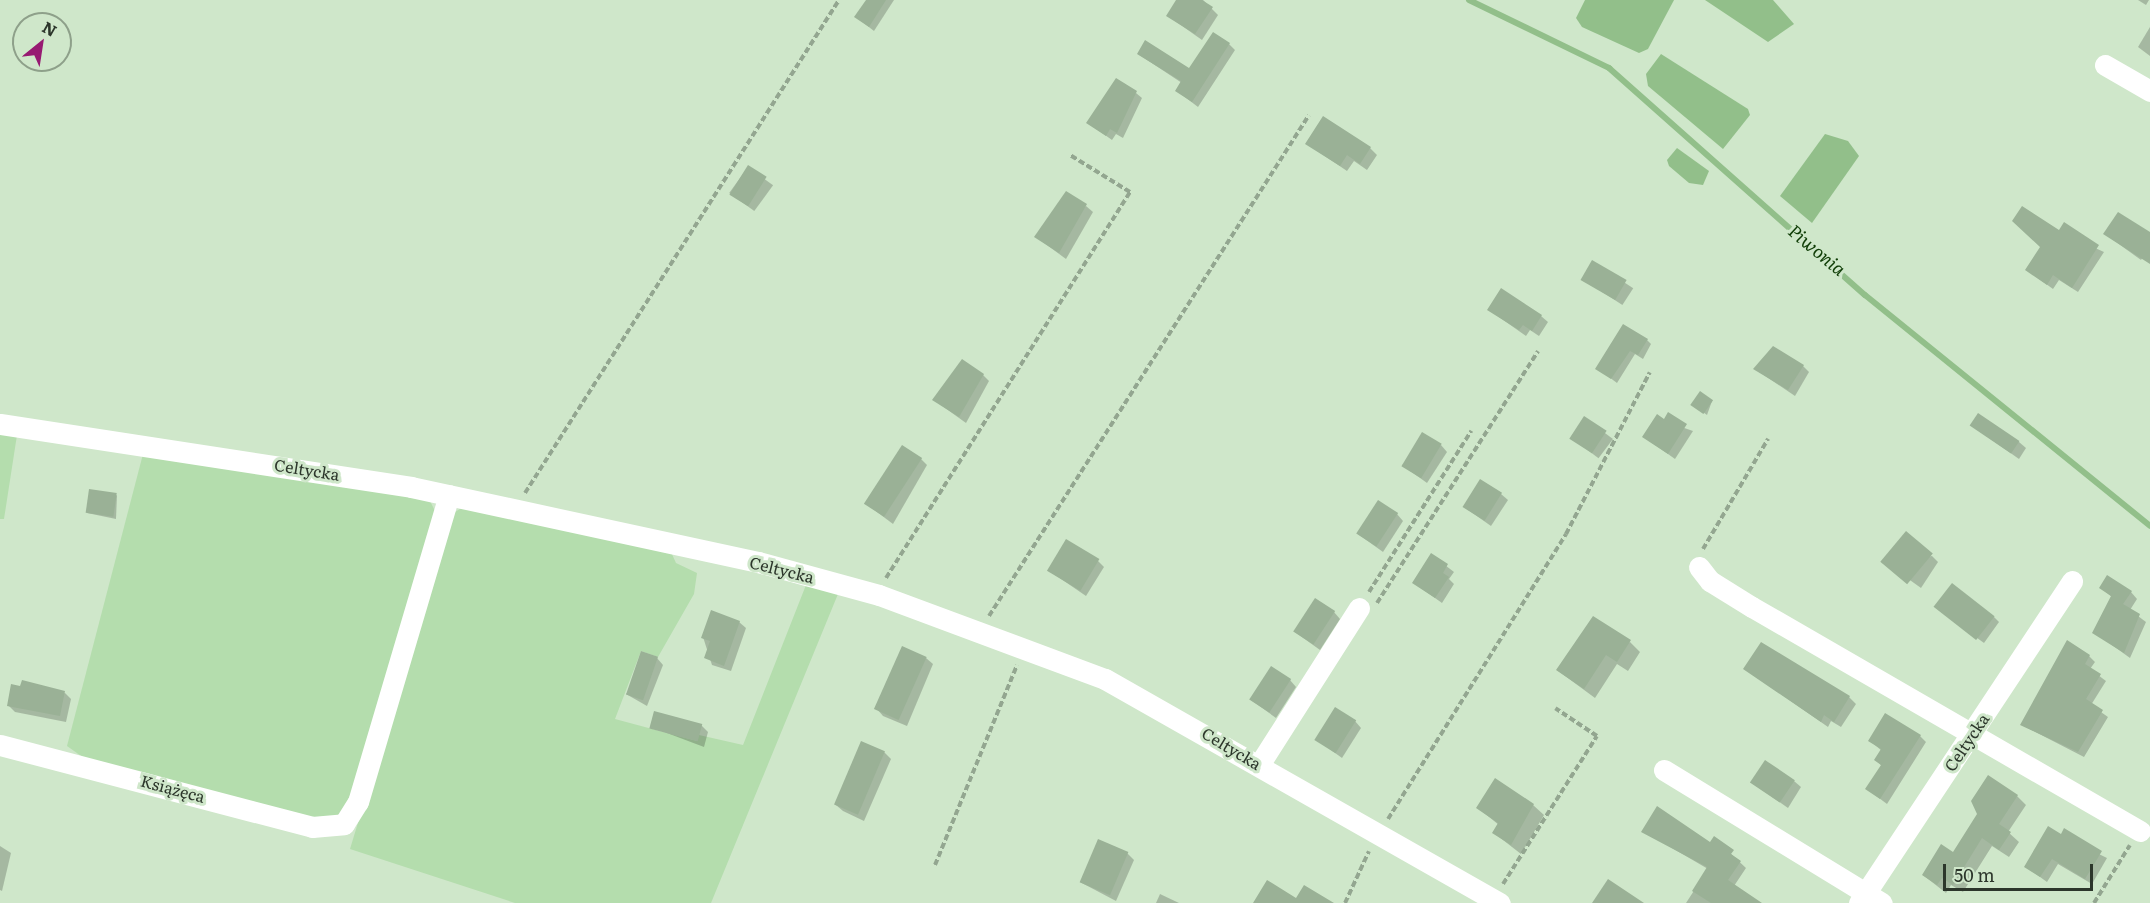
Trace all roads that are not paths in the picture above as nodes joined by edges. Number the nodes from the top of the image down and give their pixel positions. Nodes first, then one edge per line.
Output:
1 (2105, 64) dead end
2 (2150, 91) edge
3 (0, 424) edge
4 (449, 495) junction
5 (1699, 567) road end
6 (2072, 581) dead end
7 (1365, 609) road end
8 (1973, 732) junction
9 (0, 745) edge
10 (1259, 765) junction
11 (1664, 770) dead end
12 (2140, 831) road end
13 (1869, 900) edge
14 (1497, 901) edge

1 - 2 street
3 - 4 street, Celtycka
4 - 9 street, Książęca
4 - 10 street, Celtycka
5 - 8 street
6 - 8 street, Celtycka
7 - 10 street
8 - 12 street
8 - 13 street, Celtycka
10 - 14 street, Celtycka
11 - 13 street

